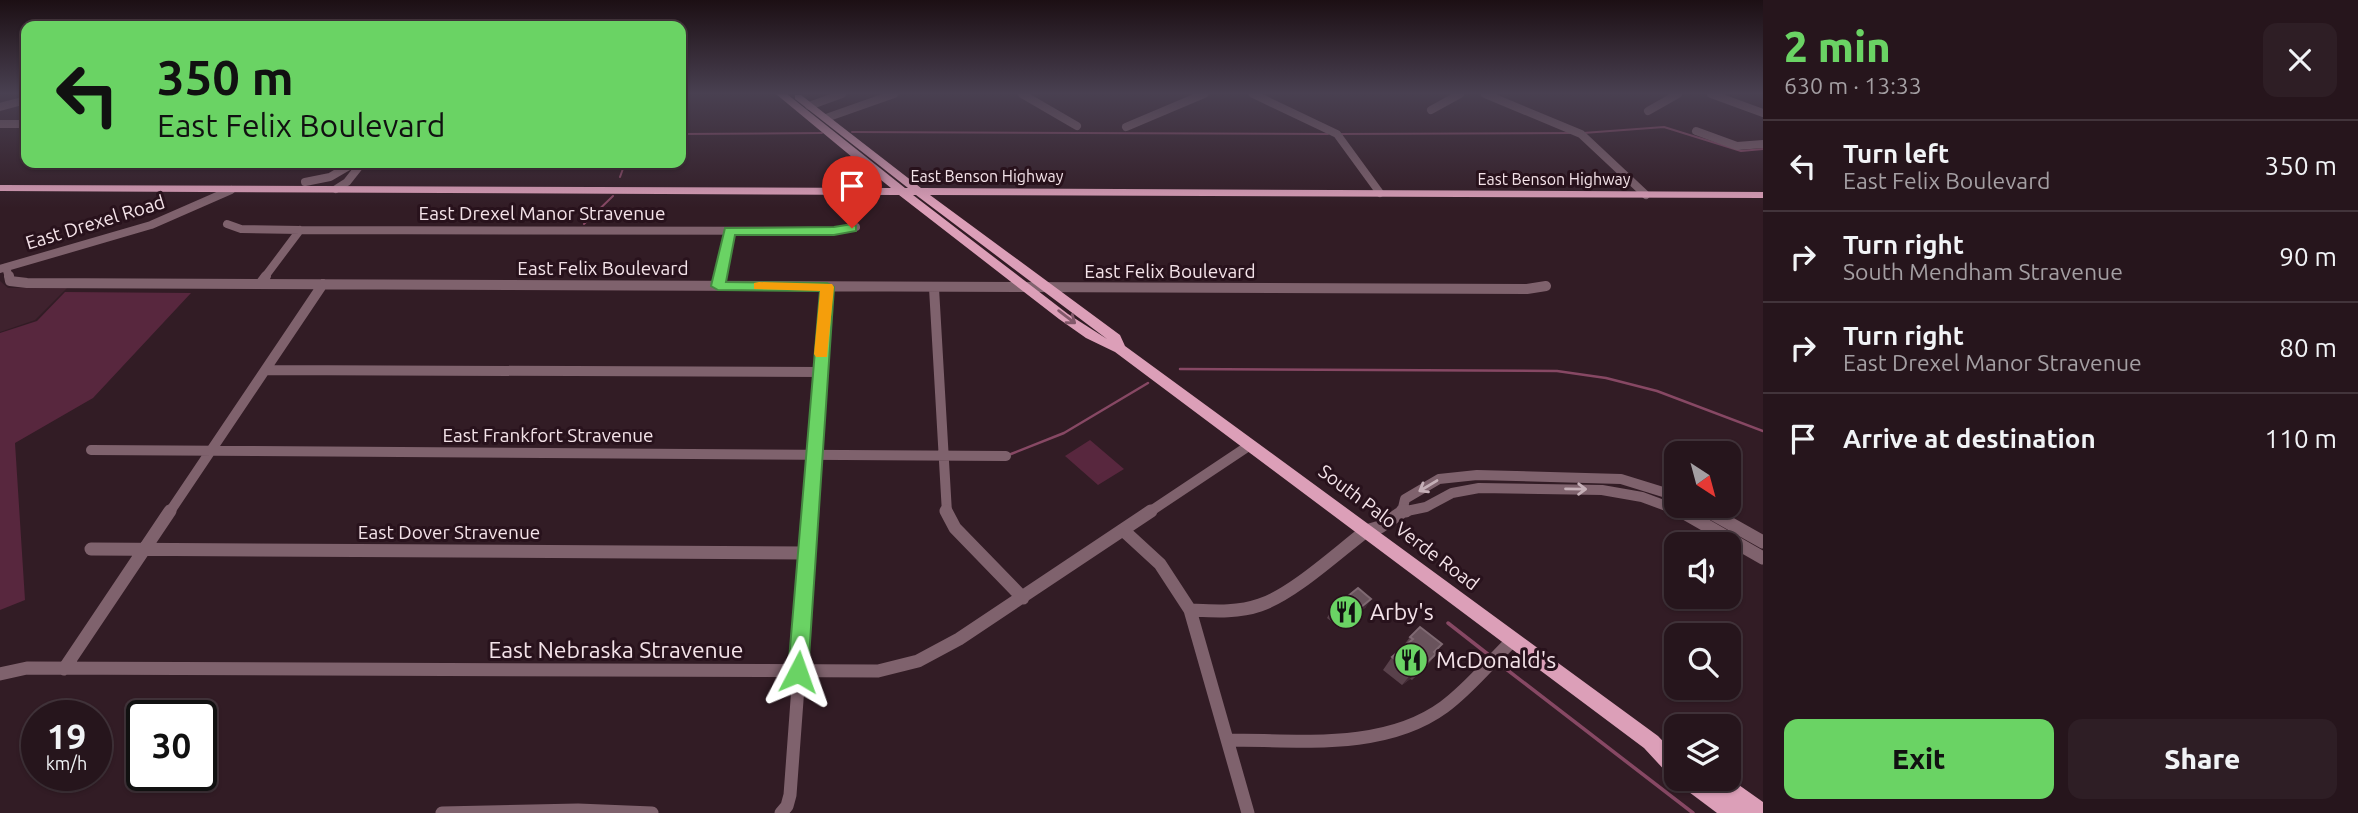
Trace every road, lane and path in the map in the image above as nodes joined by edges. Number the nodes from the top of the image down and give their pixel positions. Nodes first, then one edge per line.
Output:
1 (827, 132) edge
2 (842, 132) edge
3 (1333, 132) edge
4 (1576, 132) edge
5 (1699, 132) edge
6 (1763, 144) edge
7 (863, 161) junction
8 (345, 168) edge
9 (358, 168) edge
10 (0, 181) edge
11 (75, 181) junction
12 (305, 182) junction
13 (347, 182) junction
14 (825, 183) junction
15 (904, 187) junction
16 (1763, 187) edge
17 (0, 188) edge
18 (61, 188) junction
19 (1176, 188) junction
20 (200, 189) junction
21 (236, 189) junction
22 (336, 189) junction
23 (1377, 189) junction
24 (974, 191) junction
25 (1642, 191) junction
26 (1763, 195) edge
27 (199, 204) junction
28 (953, 219) junction
29 (228, 224) dead end
30 (856, 227) dead end
31 (300, 230) junction
32 (729, 231) junction
33 (3, 268) edge
34 (260, 284) junction
35 (323, 284) junction
36 (718, 286) junction
37 (1546, 286) dead end
38 (827, 287) junction
39 (934, 288) junction
40 (1028, 288) junction
41 (1047, 288) junction
42 (1120, 349) junction
43 (265, 370) junction
44 (821, 372) junction
45 (1250, 445) junction
46 (91, 450) dead end
47 (210, 451) junction
48 (815, 454) junction
49 (942, 454) junction
50 (1006, 456) dead end
51 (1494, 475) junction
52 (1508, 488) junction
53 (1664, 492) edge
54 (1402, 512) junction
55 (1720, 518) edge
56 (1124, 530) junction
57 (1366, 531) junction
58 (1720, 532) edge
59 (1745, 532) junction
60 (1741, 536) edge
61 (1763, 542) edge
62 (1741, 544) edge
63 (91, 549) dead end
64 (144, 549) junction
65 (807, 552) junction
66 (1763, 558) edge
67 (1023, 598) junction
68 (1190, 610) junction
69 (1513, 640) junction
70 (64, 668) junction
71 (798, 672) junction
72 (0, 674) edge
73 (1229, 740) junction
74 (1651, 742) junction
75 (1664, 749) edge
76 (1664, 756) edge
77 (1711, 791) edge
78 (1727, 791) edge
79 (1748, 810) edge
80 (782, 812) edge
81 (442, 813) edge
82 (652, 813) edge
83 (1248, 813) edge

1 - 7 main road, South Palo Verde Road
2 - 15 main road, South Palo Verde Road
3 - 23 street
4 - 25 street
5 - 6 street
7 - 14 main road
7 - 15 main road, South Palo Verde Road
8 - 12 street
9 - 13 street
10 - 11 main road, East Benson Highway
11 - 12 main road, East Benson Highway
11 - 18 main road
12 - 13 main road, East Benson Highway
13 - 14 main road, East Benson Highway
13 - 22 street
14 - 15 main road, East Benson Highway
15 - 19 main road, East Benson Highway
15 - 22 main road, East Benson Highway
15 - 24 main road, East Benson Highway
15 - 28 main road, South Palo Verde Road
15 - 40 main road, South Palo Verde Road
16 - 25 main road, East Benson Highway
17 - 18 main road, East Benson Highway
18 - 20 main road, East Benson Highway
19 - 23 main road, East Benson Highway
19 - 24 main road, East Benson Highway
20 - 21 main road, East Benson Highway
20 - 27 street
21 - 22 main road, East Benson Highway
21 - 27 street, East Drexel Road
23 - 25 main road, East Benson Highway
24 - 28 main road
25 - 26 main road, East Benson Highway
27 - 33 street, East Drexel Road
28 - 41 main road, South Palo Verde Road
29 - 31 street, East Drexel Manor Stravenue
30 - 32 street, East Drexel Manor Stravenue
31 - 32 street, East Drexel Manor Stravenue
31 - 34 street
32 - 36 street
33 - 34 street, East Felix Boulevard
34 - 35 street, East Felix Boulevard
35 - 36 street, East Felix Boulevard
35 - 43 street
36 - 38 street, East Felix Boulevard
37 - 41 street, East Felix Boulevard
38 - 39 street, East Felix Boulevard
38 - 44 street
39 - 40 street, East Felix Boulevard
39 - 49 street
40 - 41 street, East Felix Boulevard
40 -> 42 main road, South Palo Verde Road
41 - 42 main road, South Palo Verde Road
42 - 45 main road, South Palo Verde Road
43 - 44 street
43 - 47 street
44 - 48 street
45 - 56 street, East Nebraska Stravenue
45 - 57 main road, South Palo Verde Road
46 - 47 street, East Frankfort Stravenue
47 - 48 street, East Frankfort Stravenue
47 - 64 street
48 - 49 street, East Frankfort Stravenue
48 - 65 street
49 - 50 street, East Frankfort Stravenue
49 - 67 street
51 - 52 street
51 - 53 street
51 -> 54 street
52 - 54 street
52 -> 58 street
54 - 57 street
55 - 59 street
56 - 67 street, East Nebraska Stravenue
56 - 68 street
57 - 68 street
57 - 69 main road, South Palo Verde Road
59 - 60 street
59 - 61 street
62 - 66 street
63 - 64 street, East Dover Stravenue
64 - 65 street, East Dover Stravenue
64 - 70 street
65 - 71 street
67 - 71 street, East Nebraska Stravenue
68 - 73 street
69 - 73 street
69 - 74 main road, South Palo Verde Road
70 - 71 street, East Nebraska Stravenue
70 - 72 street, East Nebraska Stravenue
71 - 80 street
73 - 83 street
74 - 75 main road, South Palo Verde Road
74 - 76 main road, South Palo Verde Road
77 - 79 main road
78 - 79 main road
81 - 82 street

